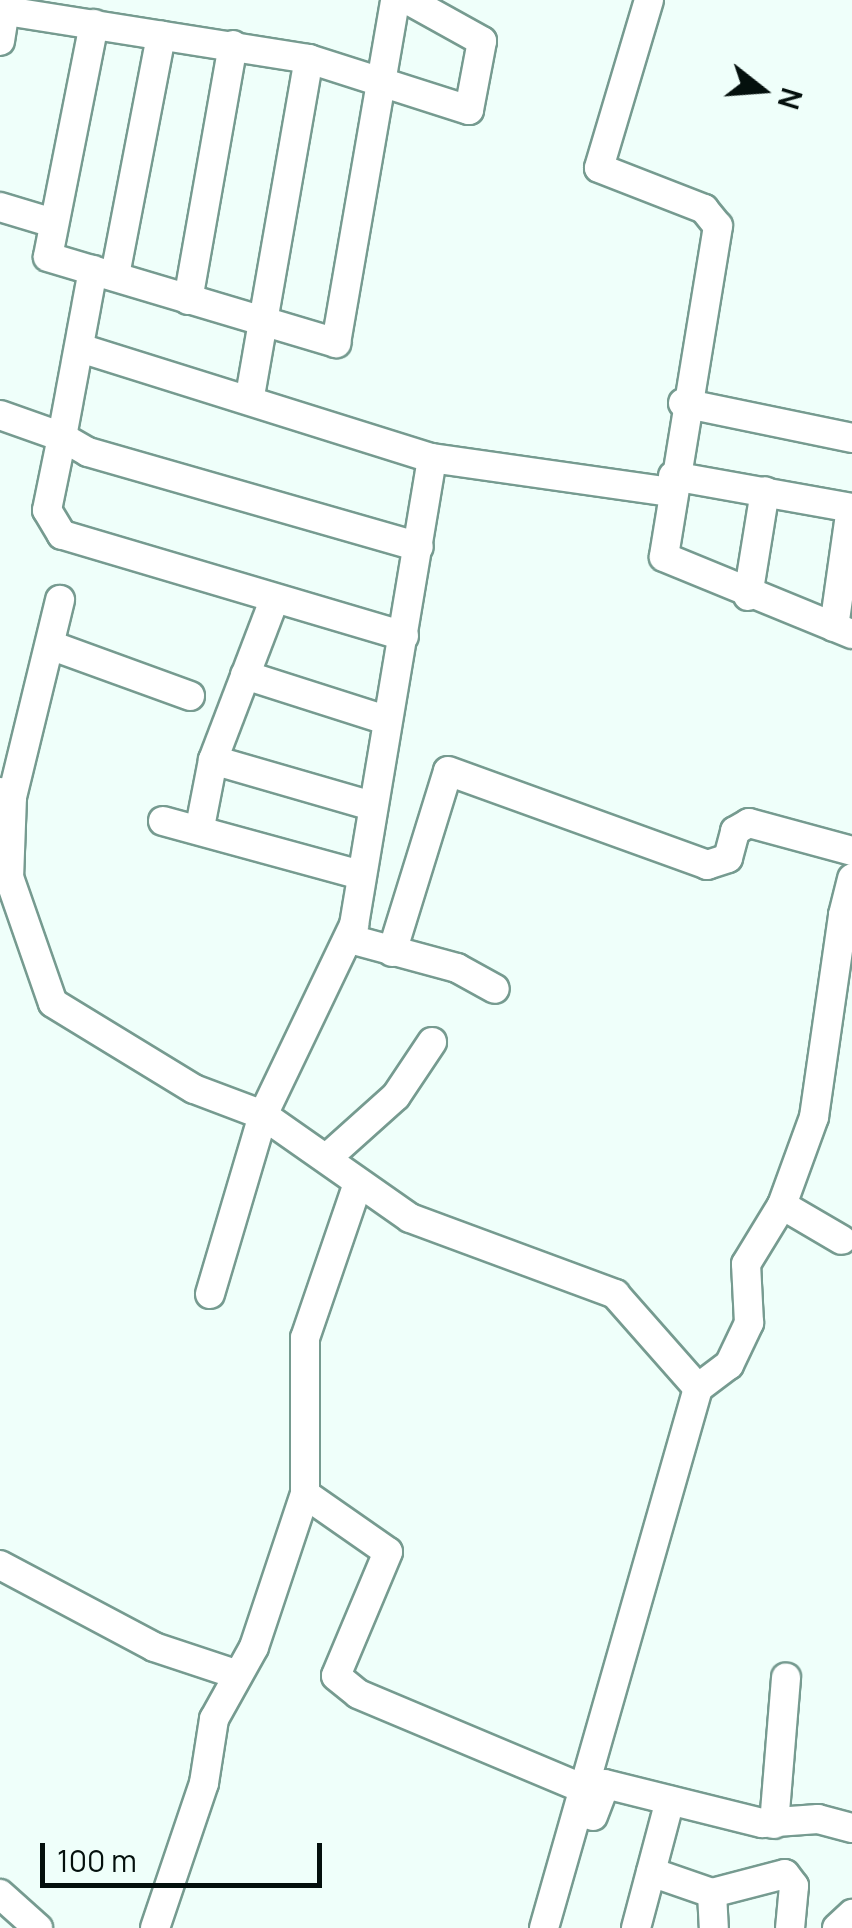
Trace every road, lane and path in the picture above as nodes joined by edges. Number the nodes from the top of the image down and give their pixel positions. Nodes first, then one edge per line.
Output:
1 (395, 0) edge
2 (408, 0) edge
3 (650, 0) edge
4 (2, 11) edge
5 (94, 24) junction
6 (161, 34) junction
7 (0, 41) edge
8 (233, 44) junction
9 (309, 59) junction
10 (379, 74) junction
11 (0, 207) edge
12 (53, 223) junction
13 (104, 272) junction
14 (188, 300) junction
15 (265, 324) junction
16 (80, 348) junction
17 (250, 396) junction
18 (683, 403) junction
19 (0, 415) edge
20 (62, 436) junction
21 (852, 438) edge
22 (432, 458) junction
23 (672, 484) junction
24 (765, 491) junction
25 (851, 508) edge
26 (419, 547) junction
27 (748, 596) junction
28 (60, 600) dead end
29 (274, 600) junction
30 (843, 630) edge
31 (404, 636) junction
32 (50, 644) junction
33 (245, 675) junction
34 (190, 696) dead end
35 (386, 720) junction
36 (214, 760) junction
37 (6, 795) edge
38 (369, 805) junction
39 (163, 821) dead end
40 (200, 827) junction
41 (852, 851) edge
42 (360, 875) junction
43 (852, 878) edge
44 (4, 886) edge
45 (848, 916) edge
46 (350, 938) junction
47 (392, 952) junction
48 (495, 990) dead end
49 (432, 1042) dead end
50 (263, 1114) junction
51 (328, 1158) junction
52 (358, 1183) junction
53 (782, 1205) junction
54 (842, 1240) dead end
55 (210, 1294) dead end
56 (698, 1388) junction
57 (305, 1494) junction
58 (0, 1565) edge
59 (235, 1674) junction
60 (786, 1677) dead end
61 (582, 1788) junction
62 (670, 1800) junction
63 (774, 1824) junction
64 (852, 1828) edge
65 (651, 1872) junction
66 (712, 1893) junction
67 (0, 1894) edge
68 (852, 1914) edge
69 (36, 1928) edge
70 (155, 1928) edge
71 (544, 1928) edge
72 (560, 1928) edge
73 (636, 1928) edge
74 (714, 1928) edge
75 (790, 1928) edge
76 (837, 1928) edge

1 - 10 street
2 - 10 street
3 - 18 street
4 - 5 street
4 - 7 street
5 - 6 street
5 - 12 street
6 - 8 street
6 - 13 street
8 - 9 street
8 - 14 street
9 - 10 street
9 - 15 street
10 - 15 street
11 - 12 street
12 - 13 street
13 - 14 street
13 - 16 street
14 - 15 street
15 - 17 street
16 - 17 street
16 - 20 street
17 - 22 street
18 - 21 street
18 - 23 street
19 - 20 street
20 - 26 street
20 - 29 street
22 - 23 street
22 - 26 street
23 - 24 street
23 - 27 street
24 - 25 street
24 - 27 street
25 - 30 street
26 - 31 street
27 - 30 street
28 - 32 street
29 - 31 street
29 - 33 street
31 - 35 street
32 - 34 street
32 - 37 street
33 - 35 street
33 - 36 street
35 - 38 street
36 - 38 street
36 - 40 street
37 - 44 street
38 - 42 street
39 - 40 street
40 - 42 street
41 - 47 street
42 - 46 street
43 - 45 street
44 - 50 street
45 - 53 street
46 - 47 street
46 - 50 street
47 - 48 street
49 - 51 street
50 - 51 street
50 - 55 street
51 - 52 street
52 - 56 street
52 - 57 street
53 - 54 street
53 - 56 street
56 - 61 street
57 - 59 street
57 - 61 street
58 - 59 street
59 - 70 street
60 - 63 street
61 - 71 street
62 - 63 street
62 - 65 street
62 - 72 street
63 - 64 street
65 - 66 street
65 - 73 street
66 - 74 street
66 - 75 street
67 - 69 street
68 - 76 street

